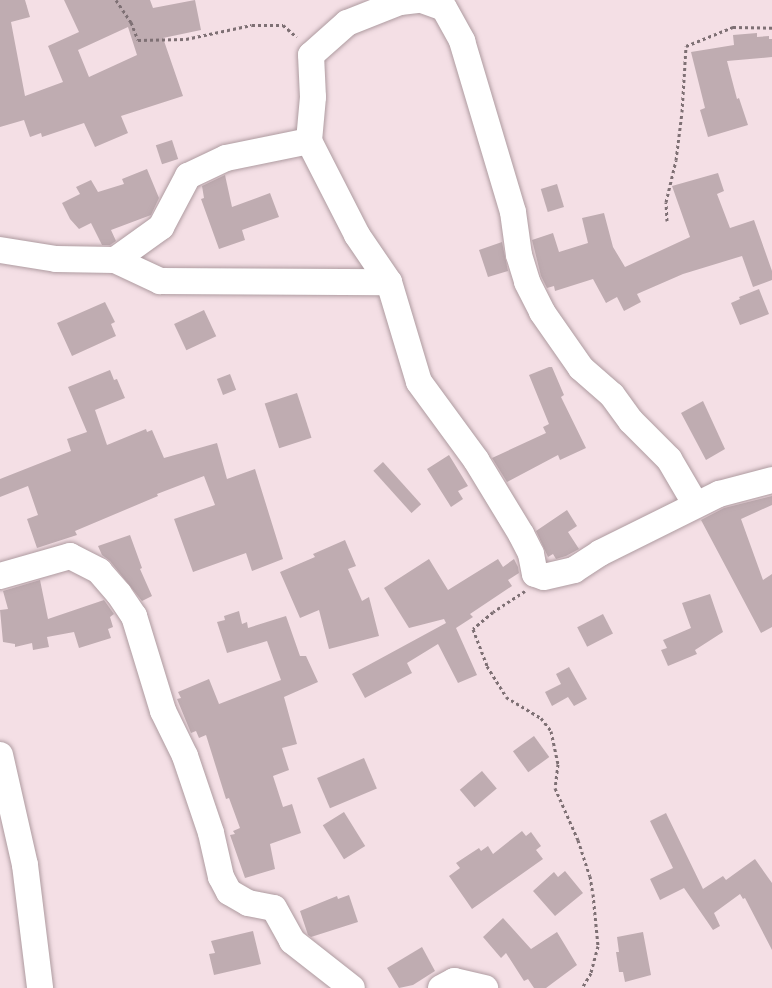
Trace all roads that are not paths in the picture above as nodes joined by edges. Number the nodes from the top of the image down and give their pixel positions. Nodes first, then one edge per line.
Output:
1 (417, 0) edge
2 (422, 0) edge
3 (309, 141) junction
4 (0, 250) edge
5 (115, 260) junction
6 (389, 282) junction
7 (772, 480) edge
8 (696, 506) junction
9 (0, 576) edge
10 (0, 755) edge
11 (40, 988) edge
12 (352, 988) edge
13 (441, 988) edge
14 (484, 988) edge

1 - 3 street
2 - 8 street
3 - 5 street
3 - 6 street
4 - 5 street
5 - 6 street
6 - 8 street
7 - 8 street
9 - 12 street
10 - 11 street
13 - 14 street

